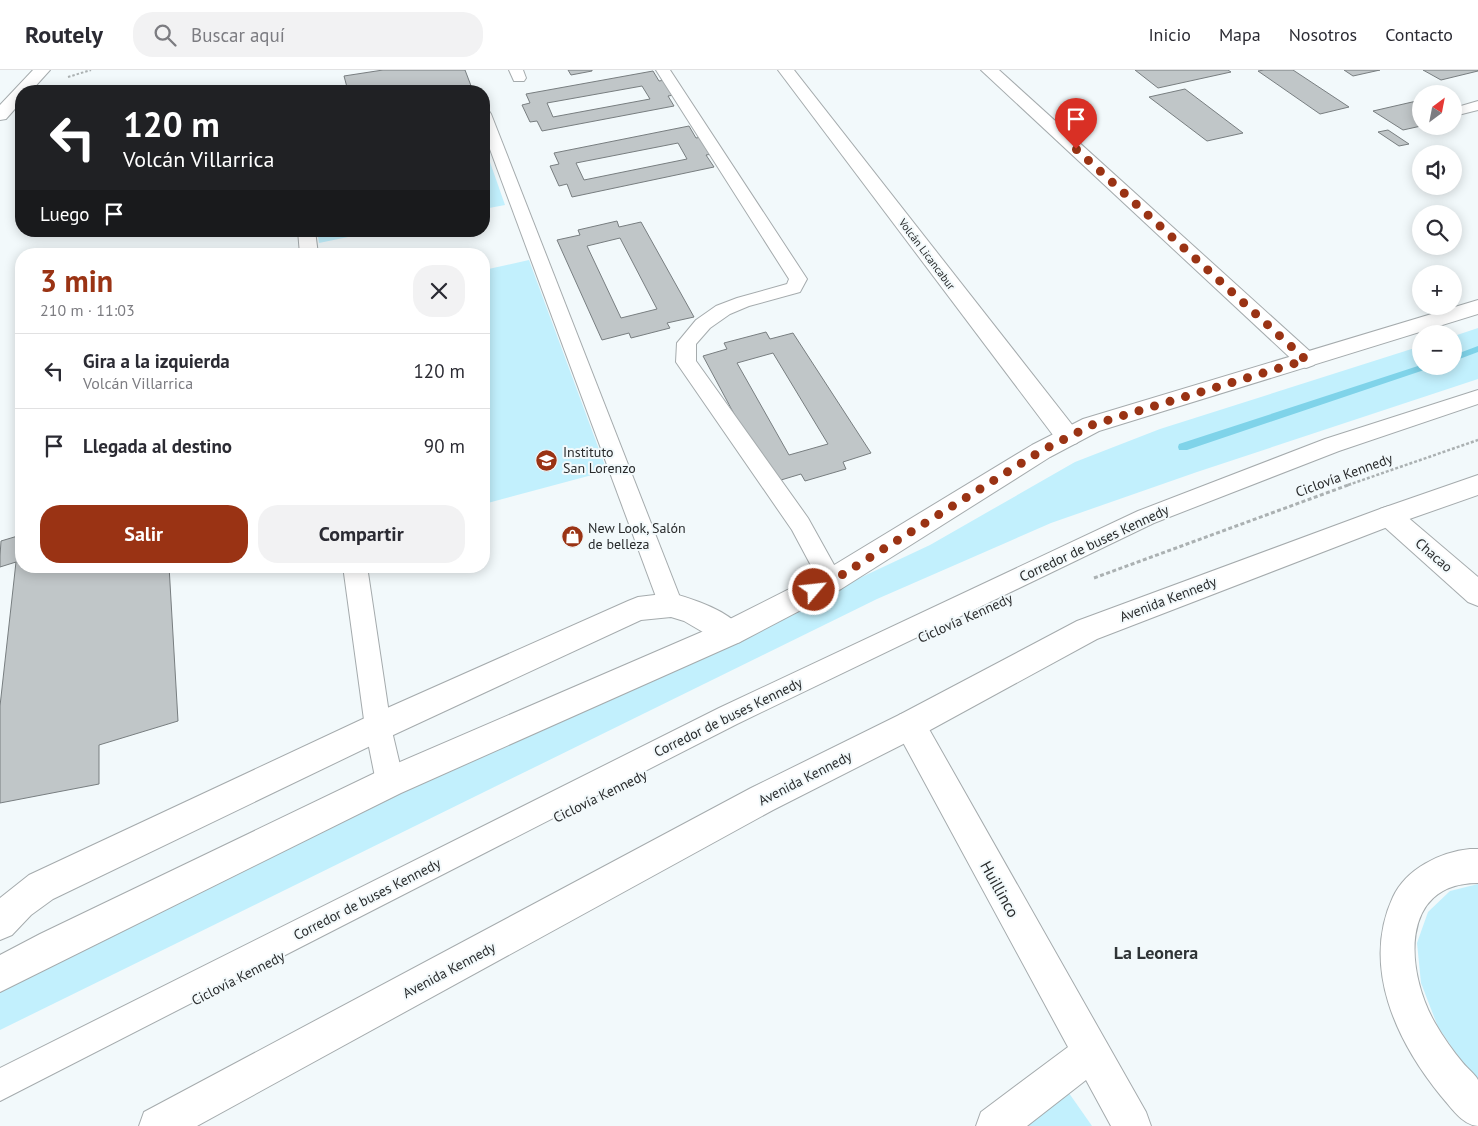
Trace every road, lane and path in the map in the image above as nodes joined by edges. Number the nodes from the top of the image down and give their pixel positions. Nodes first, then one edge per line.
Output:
1 (42, 70) edge
2 (663, 70) edge
3 (786, 70) edge
4 (989, 70) edge
5 (28, 85) edge
6 (15, 99) edge
7 (1478, 105) edge
8 (1462, 110) edge
9 (0, 115) edge
10 (490, 130) edge
11 (1478, 307) edge
12 (1306, 360) junction
13 (1478, 397) edge
14 (1068, 437) junction
15 (1478, 440) edge
16 (1478, 485) edge
17 (1389, 516) junction
18 (356, 573) edge
19 (832, 581) junction
20 (1085, 581) dead end
21 (1478, 594) edge
22 (671, 605) junction
23 (730, 633) junction
24 (910, 725) junction
25 (378, 727) junction
26 (390, 782) junction
27 (1475, 863) edge
28 (0, 923) edge
29 (0, 974) edge
30 (1091, 1053) junction
31 (0, 1085) edge
32 (1478, 1108) edge
33 (158, 1126) edge
34 (995, 1126) edge
35 (1132, 1126) edge

1 - 5 main road
2 - 19 lane
3 - 14 main road, Volcán Licancabur
4 - 12 main road
6 - 9 main road
7 - 8 lane
10 - 22 lane
11 - 12 main road
12 - 14 main road
13 - 31 lane, Corredor de buses Kennedy
14 - 19 main road
15 - 20 path, Ciclovía Kennedy
16 - 17 main road, Avenida Kennedy
17 - 21 main road, Chacao
17 - 24 main road, Avenida Kennedy
18 - 25 lane
19 - 23 main road
22 - 23 main road
22 - 25 main road
23 - 26 main road
24 - 30 main road, Huillinco
24 - 33 main road, Avenida Kennedy
25 - 26 lane
25 - 28 main road
26 - 29 main road
27 - 32 main road
30 - 34 main road
30 - 35 main road, Huillinco

